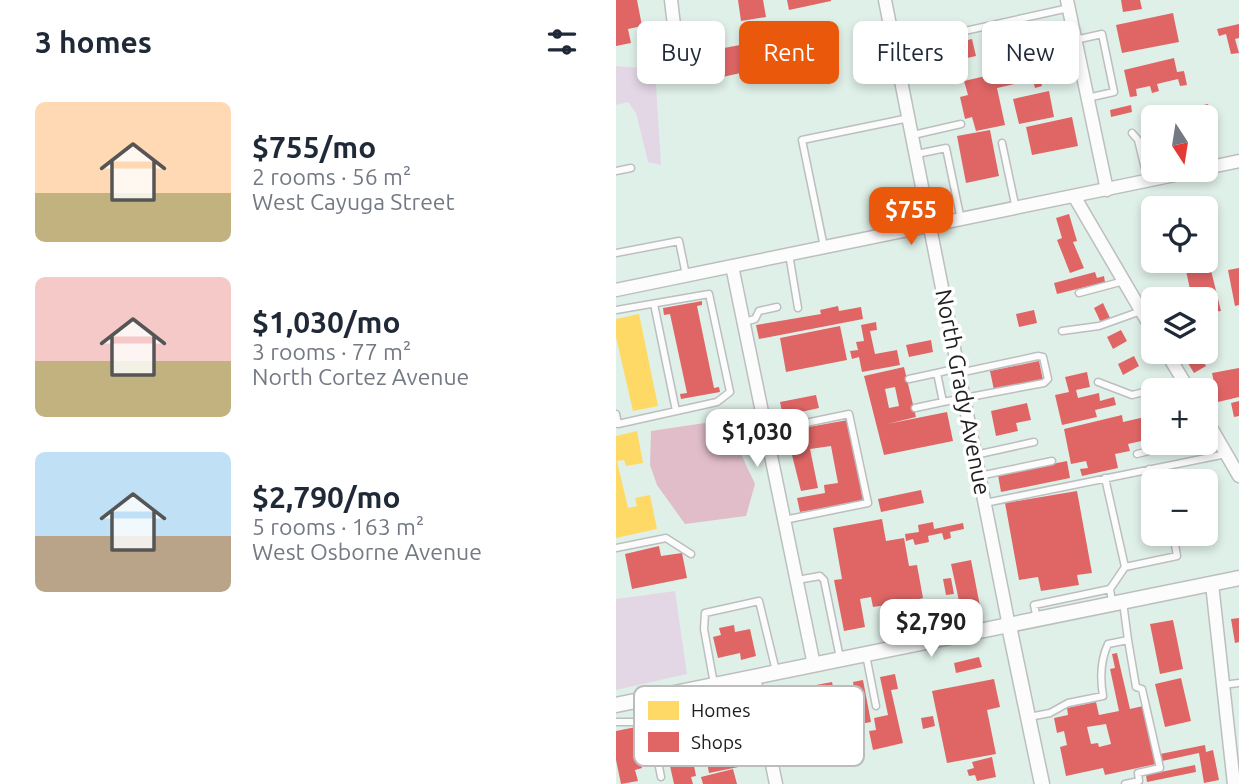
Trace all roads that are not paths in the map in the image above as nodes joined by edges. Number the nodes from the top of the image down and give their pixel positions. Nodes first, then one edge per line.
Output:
1 (671, 0) edge
2 (886, 0) edge
3 (1068, 4) edge
4 (673, 21) edge
5 (968, 29) edge
6 (1079, 39) edge
7 (1079, 59) edge
8 (1087, 98) junction
9 (909, 118) junction
10 (961, 124) dead end
11 (1132, 133) dead end
12 (912, 135) junction
13 (1002, 143) dead end
14 (1141, 151) edge
15 (916, 154) junction
16 (1239, 161) edge
17 (1218, 165) edge
18 (631, 168) dead end
19 (616, 171) edge
20 (1144, 182) edge
21 (1107, 190) junction
22 (1074, 196) junction
23 (1016, 209) junction
24 (961, 220) junction
25 (931, 226) junction
26 (824, 247) junction
27 (616, 253) edge
28 (789, 254) junction
29 (732, 266) junction
30 (686, 277) junction
31 (1124, 281) junction
32 (616, 290) edge
33 (1079, 293) dead end
34 (654, 304) junction
35 (777, 307) dead end
36 (798, 308) dead end
37 (616, 310) edge
38 (1141, 311) joint
39 (744, 321) junction
40 (1062, 331) dead end
41 (959, 371) junction
42 (937, 373) junction
43 (909, 379) dead end
44 (1098, 382) dead end
45 (1141, 394) edge
46 (964, 398) junction
47 (943, 402) junction
48 (915, 408) dead end
49 (676, 411) junction
50 (616, 414) edge
51 (766, 431) junction
52 (1034, 442) dead end
53 (1218, 444) edge
54 (1141, 453) edge
55 (1137, 454) dead end
56 (1226, 454) junction
57 (975, 455) junction
58 (1052, 461) dead end
59 (1149, 469) edge
60 (1141, 471) edge
61 (979, 475) junction
62 (1239, 475) edge
63 (1105, 478) junction
64 (985, 503) junction
65 (784, 520) junction
66 (1175, 546) edge
67 (616, 548) edge
68 (691, 554) dead end
69 (1125, 567) junction
70 (796, 580) junction
71 (1238, 582) edge
72 (1212, 584) junction
73 (1115, 599) junction
74 (1009, 626) junction
75 (1128, 640) junction
76 (866, 655) junction
77 (841, 660) junction
78 (814, 665) junction
79 (776, 673) junction
80 (754, 677) junction
81 (1239, 683) edge
82 (714, 685) junction
83 (1223, 685) junction
84 (709, 686) edge
85 (756, 686) edge
86 (634, 701) edge
87 (616, 705) edge
88 (876, 706) dead end
89 (1028, 717) junction
90 (616, 722) edge
91 (634, 722) edge
92 (659, 766) edge
93 (772, 766) edge
94 (661, 777) dead end
95 (776, 784) edge
96 (1042, 784) edge
97 (1125, 784) edge
98 (1234, 784) edge

1 - 4 street
2 - 9 street, North Grady Avenue
3 - 5 lane
6 - 8 lane
7 - 8 street
8 - 21 street
9 - 12 street, North Grady Avenue
9 - 26 lane
10 - 12 lane
11 - 14 lane
12 - 15 street, North Grady Avenue
13 - 23 lane
15 - 24 lane
15 - 25 street, North Grady Avenue
16 - 17 street
18 - 19 lane
20 - 21 street
21 - 22 street
22 - 23 street
22 - 31 street
23 - 24 street
24 - 25 street
25 - 26 street
25 - 41 street, North Grady Avenue
26 - 28 street
27 - 30 lane
28 - 29 street
28 - 36 lane
29 - 30 street
29 - 39 street
30 - 32 street
31 - 33 lane
31 - 38 street
34 - 37 lane
34 - 49 lane
34 - 49 lane
35 - 39 lane
38 - 40 lane
39 - 51 street
41 - 42 lane
41 - 46 street, North Grady Avenue
41 - 46 lane
42 - 43 lane
42 - 47 lane
44 - 45 lane
46 - 47 lane
46 - 57 street, North Grady Avenue
47 - 48 lane
49 - 50 lane
51 - 65 street
51 - 65 lane
52 - 57 lane
53 - 56 street
54 - 55 lane
56 - 59 lane
56 - 62 street
57 - 61 street, North Grady Avenue
58 - 61 lane
60 - 63 lane
61 - 64 street, North Grady Avenue
63 - 64 lane
63 - 69 lane
64 - 74 street, North Grady Avenue
65 - 70 street
66 - 69 lane
67 - 68 lane
69 - 73 lane
70 - 77 lane
70 - 78 street
71 - 72 street
72 - 73 street
72 - 83 street
73 - 74 street
73 - 75 lane
74 - 76 street
74 - 89 street, North Grady Avenue
75 - 89 lane
75 - 97 lane
76 - 77 street
76 - 88 lane
77 - 78 street
78 - 79 street
79 - 80 street
79 - 82 lane
80 - 82 street
80 - 85 street
81 - 83 lane
82 - 84 street
83 - 98 street
86 - 87 street
89 - 96 street, North Grady Avenue
90 - 91 lane
92 - 94 lane
93 - 95 street

